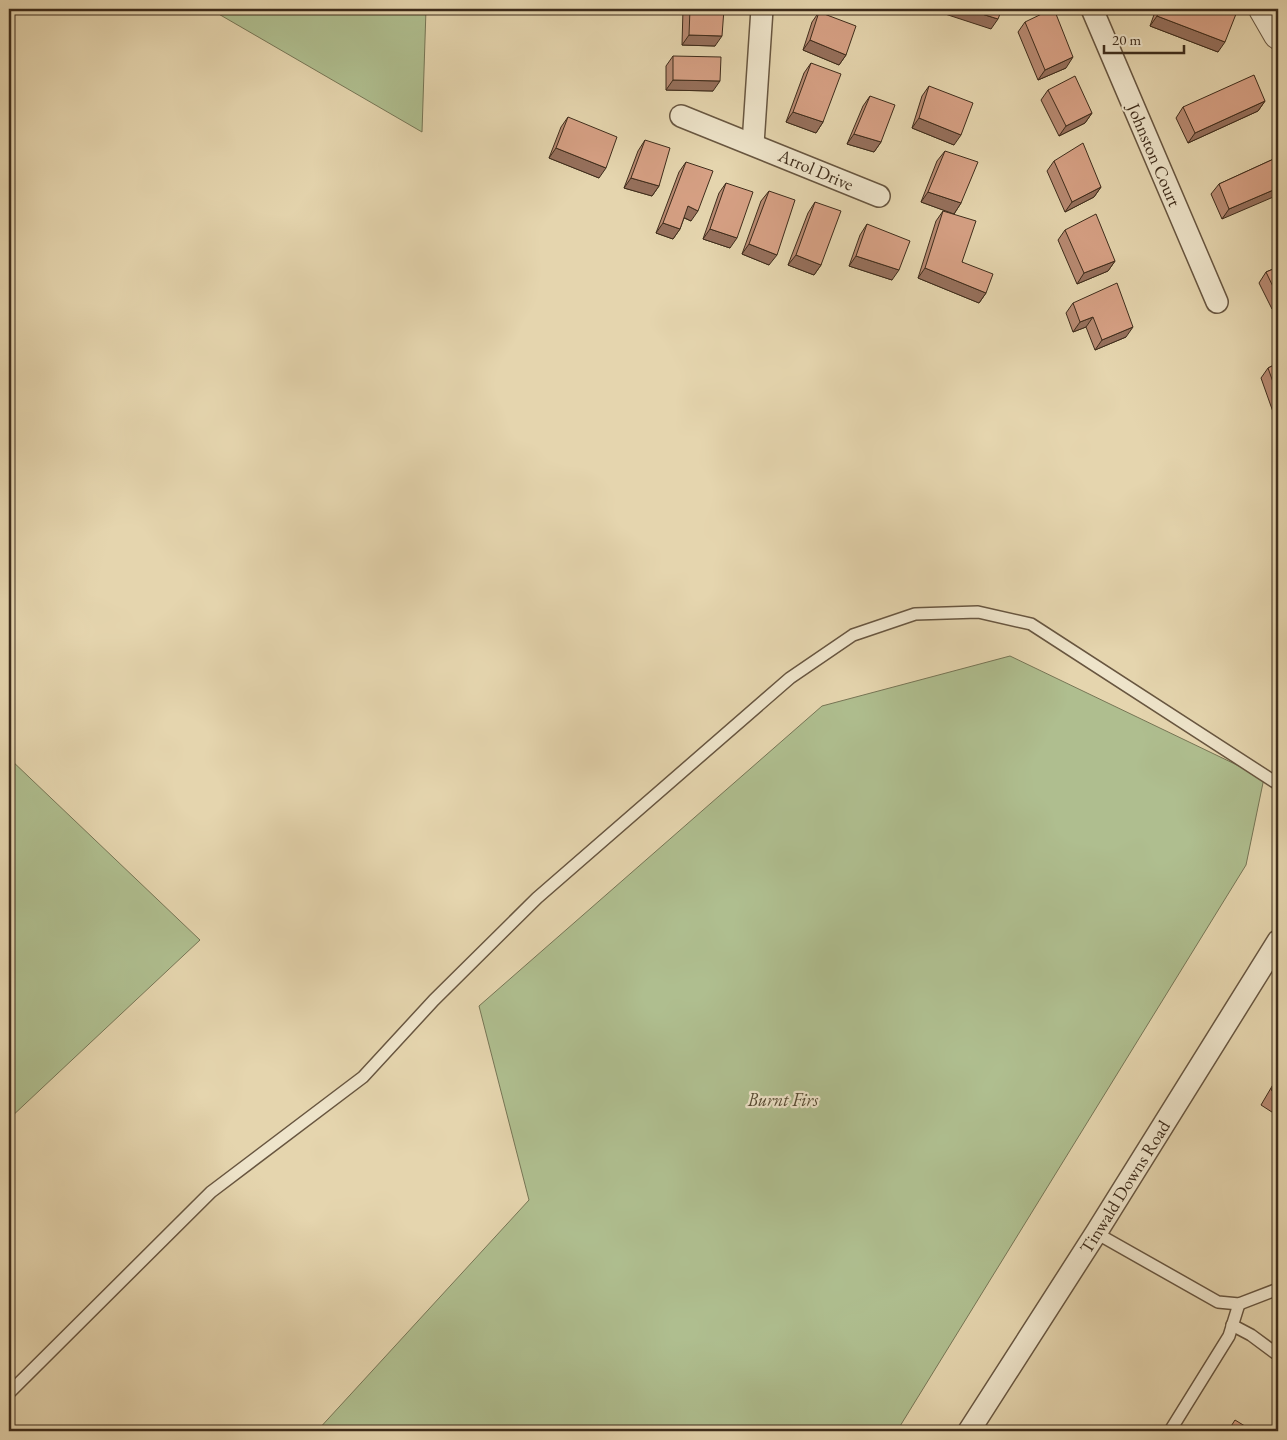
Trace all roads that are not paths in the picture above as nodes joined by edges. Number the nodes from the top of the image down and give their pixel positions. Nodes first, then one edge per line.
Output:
1 (762, 9) edge
2 (1092, 9) edge
3 (1263, 9) edge
4 (1278, 35) edge
5 (681, 116) dead end
6 (753, 144) junction
7 (879, 196) dead end
8 (1217, 302) dead end
9 (1278, 784) edge
10 (1278, 941) edge
11 (1096, 1233) junction
12 (1278, 1289) edge
13 (1239, 1304) junction
14 (1232, 1325) junction
15 (1278, 1355) edge
16 (9, 1393) edge
17 (969, 1431) edge
18 (1170, 1431) edge

1 - 6 street
2 - 8 street, Johnston Court
3 - 4 street
5 - 6 street, Arrol Drive
6 - 7 street, Arrol Drive
9 - 16 lane
10 - 11 street, Tinwald Downs Road
11 - 13 lane
11 - 17 street, Tinwald Downs Road
12 - 13 lane
13 - 14 lane
14 - 15 lane
14 - 18 lane

